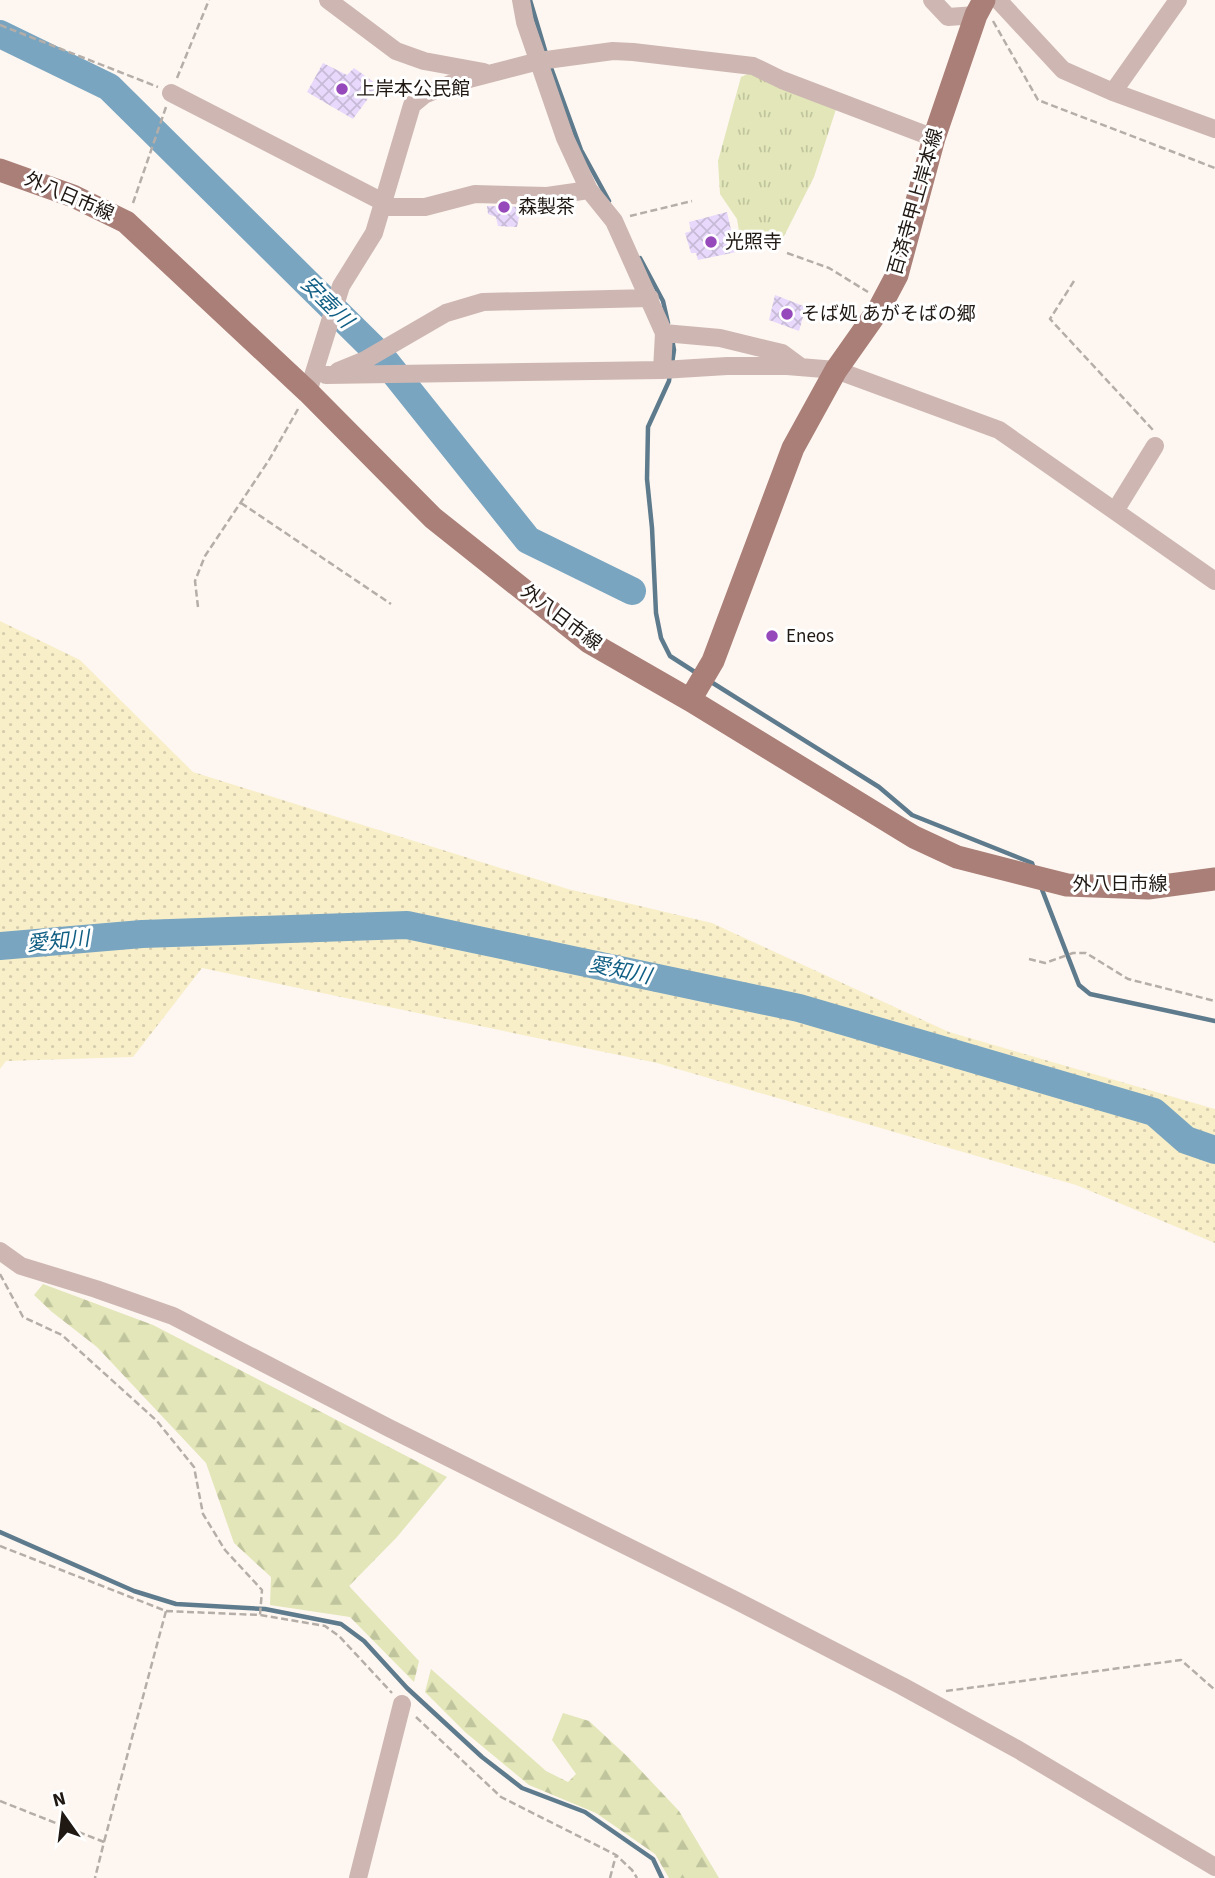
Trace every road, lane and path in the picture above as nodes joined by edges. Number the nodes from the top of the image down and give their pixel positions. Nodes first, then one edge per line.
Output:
1 (209, 0) edge
2 (328, 0) edge
3 (521, 0) edge
4 (932, 0) edge
5 (1178, 0) edge
6 (985, 5) edge
7 (0, 25) edge
8 (539, 61) junction
9 (490, 74) junction
10 (1113, 92) junction
11 (171, 93) junction
12 (1215, 129) edge
13 (934, 138) junction
14 (1215, 167) edge
15 (0, 170) edge
16 (589, 190) junction
17 (692, 201) dead end
18 (383, 204) junction
19 (624, 218) dead end
20 (126, 222) junction
21 (787, 253) dead end
22 (1074, 281) dead end
23 (650, 298) junction
24 (883, 302) junction
25 (664, 333) junction
26 (801, 367) junction
27 (662, 370) junction
28 (836, 370) junction
29 (326, 375) junction
30 (308, 392) junction
31 (1155, 446) joint
32 (241, 503) junction
33 (1115, 511) junction
34 (1215, 581) edge
35 (391, 604) dead end
36 (198, 607) dead end
37 (695, 691) junction
38 (1215, 879) edge
39 (1029, 959) dead end
40 (1215, 1001) edge
41 (0, 1251) edge
42 (0, 1274) edge
43 (0, 1546) edge
44 (260, 1615) dead end
45 (1215, 1690) edge
46 (919, 1695) junction
47 (402, 1704) dead end
48 (0, 1801) edge
49 (104, 1842) junction
50 (616, 1855) dead end
51 (1215, 1867) edge
52 (95, 1878) edge
53 (358, 1878) edge
54 (610, 1878) edge

1 - 11 path
2 - 9 street
3 - 8 street
4 - 6 street
5 - 10 street
6 - 10 street
6 - 13 main road, 百済寺甲上岸本線
6 - 14 path
7 - 11 path
8 - 9 street
8 - 13 street
8 - 16 street
9 - 18 street
10 - 12 street
11 - 18 street
11 - 20 path
13 - 24 main road, 百済寺甲上岸本線
15 - 20 main road, 外八日市線
16 - 18 street
16 - 23 street
17 - 19 path
18 - 30 street
20 - 30 main road, 外八日市線
21 - 24 path
22 - 31 path
23 - 25 street
23 - 29 street
24 - 28 main road, 百済寺甲上岸本線
25 - 26 street
25 - 27 street
26 - 27 street
26 - 28 street
27 - 29 street
28 - 33 street
28 - 37 main road, 百済寺甲上岸本線
29 - 30 street
30 - 32 path
30 - 37 main road, 外八日市線
31 - 33 street
32 - 35 path
32 - 36 path
33 - 34 street
37 - 38 main road, 外八日市線
39 - 40 path
41 - 46 street
42 - 44 path
43 - 49 path
45 - 46 path
46 - 51 street
47 - 53 street
48 - 49 path
49 - 52 path
50 - 54 path

